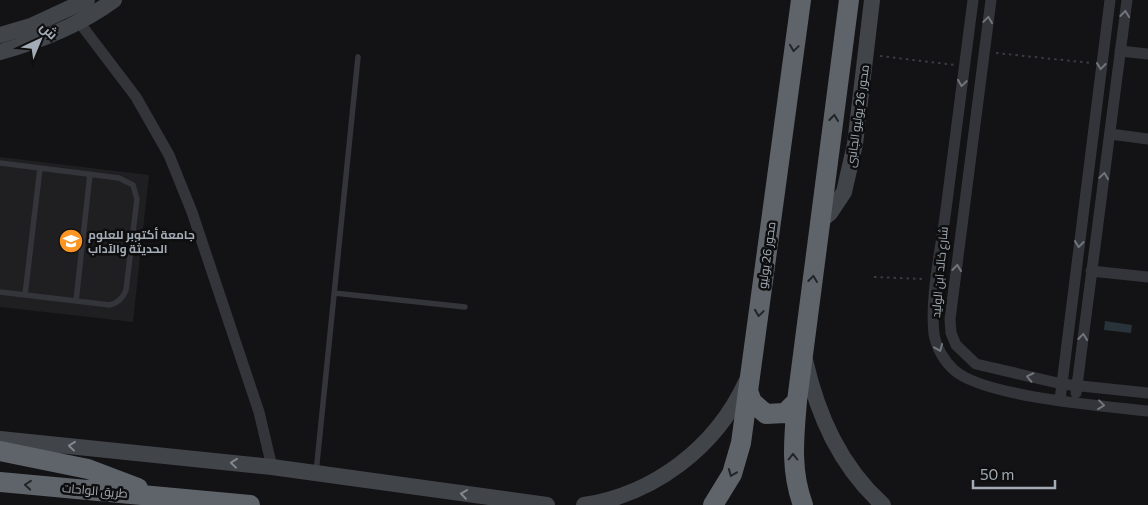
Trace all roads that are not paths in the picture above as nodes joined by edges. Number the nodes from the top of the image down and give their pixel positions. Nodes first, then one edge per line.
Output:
1 (87, 0) edge
2 (114, 0) edge
3 (800, 0) edge
4 (849, 0) edge
5 (872, 0) edge
6 (973, 0) edge
7 (991, 0) edge
8 (1110, 0) edge
9 (1127, 0) edge
10 (79, 22) junction
11 (0, 36) edge
12 (1120, 51) junction
13 (0, 52) edge
14 (1148, 54) edge
15 (358, 57) dead end
16 (982, 63) junction
17 (965, 64) junction
18 (1110, 134) junction
19 (1148, 140) edge
20 (0, 163) edge
21 (40, 168) junction
22 (90, 174) junction
23 (819, 222) junction
24 (1091, 271) junction
25 (1148, 277) edge
26 (0, 292) edge
27 (334, 293) junction
28 (25, 295) junction
29 (76, 301) junction
30 (466, 307) dead end
31 (804, 352) junction
32 (750, 382) junction
33 (1062, 384) junction
34 (1077, 386) junction
35 (1148, 393) edge
36 (1060, 400) junction
37 (797, 401) junction
38 (1075, 402) junction
39 (1148, 411) edge
40 (0, 439) edge
41 (0, 451) edge
42 (272, 467) junction
43 (316, 474) junction
44 (0, 482) edge
45 (148, 494) junction
46 (250, 505) edge
47 (547, 505) edge
48 (584, 505) edge
49 (714, 505) edge
50 (802, 505) edge
51 (883, 505) edge

1 - 11 street
2 - 10 street
3 -> 32 highway, محور 26 يوليو
23 -> 4 highway
5 - 23 street, محور 26 يوليو الجانبى
6 - 17 street, شارع خالد ابن الوليد
16 -> 7 street, شارع خالد ابن الوليد
8 -> 33 street
12 -> 9 street
10 - 13 street
10 - 42 street
12 - 14 street
12 - 18 street
15 - 27 lane
16 - 17 street
33 -> 16 street, شارع خالد ابن الوليد
17 -> 36 street, شارع خالد ابن الوليد
18 - 19 street
24 -> 18 street
20 - 21 lane
21 - 22 lane
21 - 28 lane
22 - 29 lane
22 - 29 lane
31 -> 23 highway
24 - 25 street
34 -> 24 street
26 - 28 lane
27 - 30 lane
27 - 43 lane
28 - 29 lane
31 - 37 highway
31 - 51 street
32 - 37 highway
32 - 48 street
32 -> 49 highway, محور 26 يوليو
33 - 34 street, شارع خالد ابن الوليد
33 - 36 street
34 - 35 street, شارع خالد ابن الوليد
34 - 38 street
36 - 38 street, شارع خالد ابن الوليد
50 -> 37 highway
38 -> 39 street, شارع خالد ابن الوليد
42 -> 40 street
41 - 45 highway
42 - 43 street
47 -> 43 street
45 -> 44 highway, طريق الواحات
45 - 46 highway, طريق الواحات

